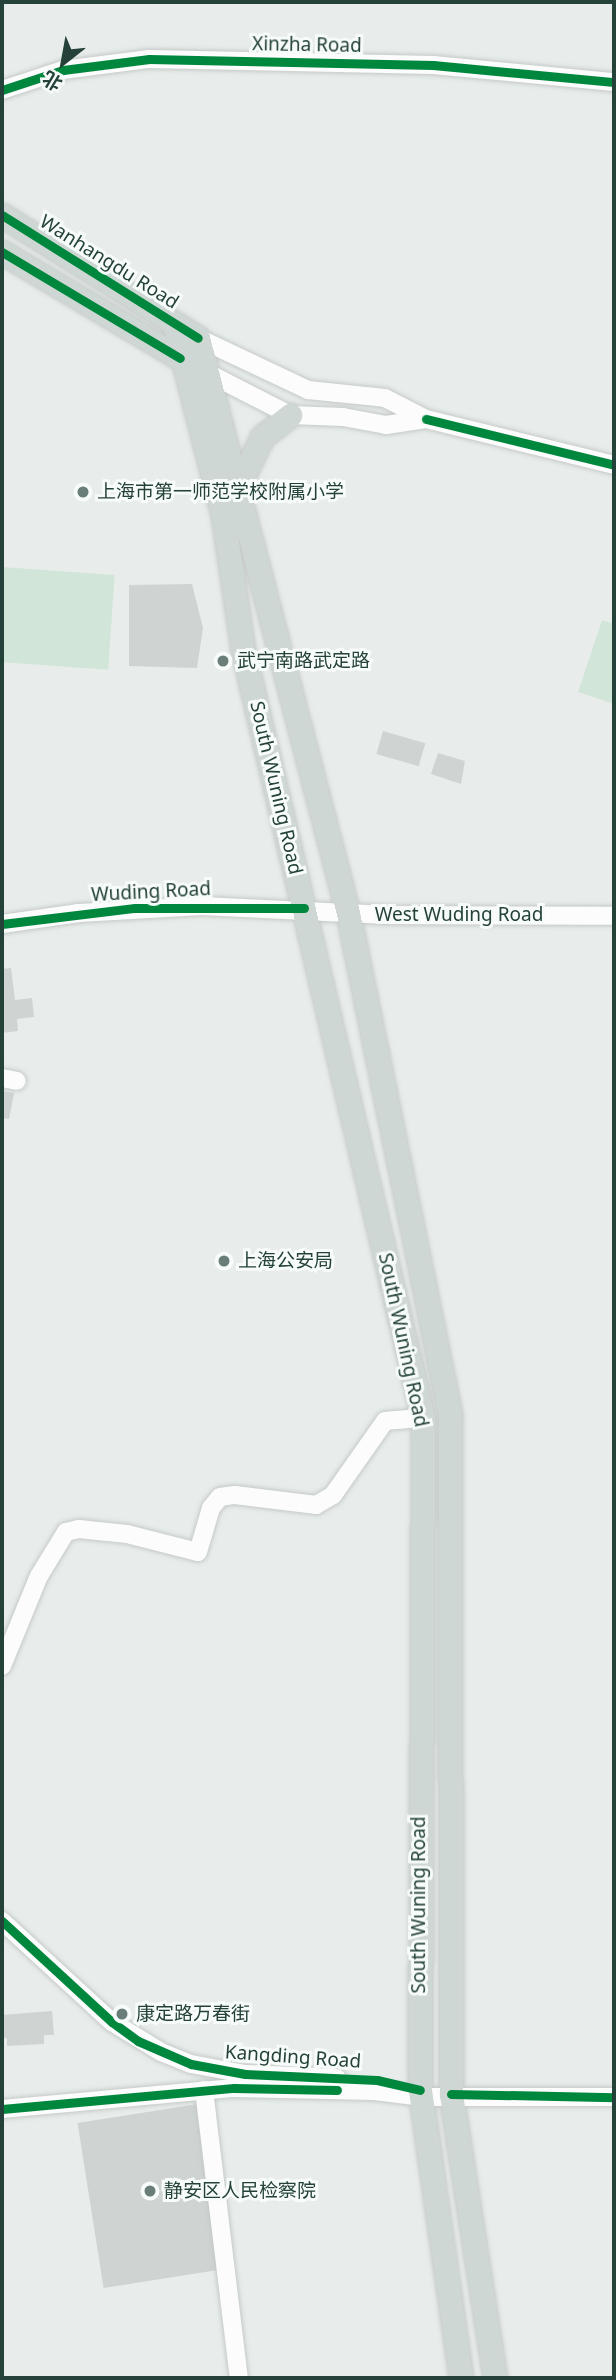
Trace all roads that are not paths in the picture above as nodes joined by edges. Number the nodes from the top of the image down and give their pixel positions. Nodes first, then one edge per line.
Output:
1 (614, 82) edge
2 (2, 90) edge
3 (2, 215) edge
4 (2, 252) edge
5 (174, 324) junction
6 (198, 338) junction
7 (180, 358) junction
8 (210, 374) junction
9 (290, 415) junction
10 (426, 419) junction
11 (614, 464) edge
12 (237, 489) junction
13 (304, 908) junction
14 (348, 914) junction
15 (614, 916) edge
16 (2, 924) edge
17 (423, 1418) junction
18 (2, 1666) edge
19 (2, 1921) edge
20 (204, 2090) junction
21 (421, 2093) junction
22 (452, 2094) junction
23 (614, 2097) edge
24 (2, 2109) edge
25 (239, 2378) edge
26 (461, 2378) edge
27 (495, 2378) edge

1 - 2 street, Xinzha Road
3 - 5 main road, Wanhangdu Road
4 - 7 main road, Wanhangdu Road
5 - 6 main road, Wanhangdu Road
5 - 7 main road, South Wuning Road
6 - 8 main road, South Wuning Road
6 - 10 street, Wanhangdu Road
7 - 8 street, Wanhangdu Road
7 - 13 main road, South Wuning Road
8 - 9 street, Wanhangdu Road
8 - 12 main road, South Wuning Road
9 - 10 street, Wanhangdu Road
9 - 12 main road
10 - 11 street, Wanhangdu Road
12 - 14 main road, South Wuning Road
13 - 14 street, West Wuding Road
13 - 16 street, Wuding Road
13 - 17 main road, South Wuning Road
14 - 15 street, West Wuding Road
14 - 22 main road, South Wuning Road
17 - 18 street
17 - 21 main road, South Wuning Road
19 - 21 street, Kangding Road
20 - 21 street, Kangding Road
20 - 24 street, Kangding Road
20 - 25 street
21 - 22 street, Kangding Road
21 - 26 main road, South Wuning Road
22 - 23 street, Kangding Road
22 - 27 main road, South Wuning Road

